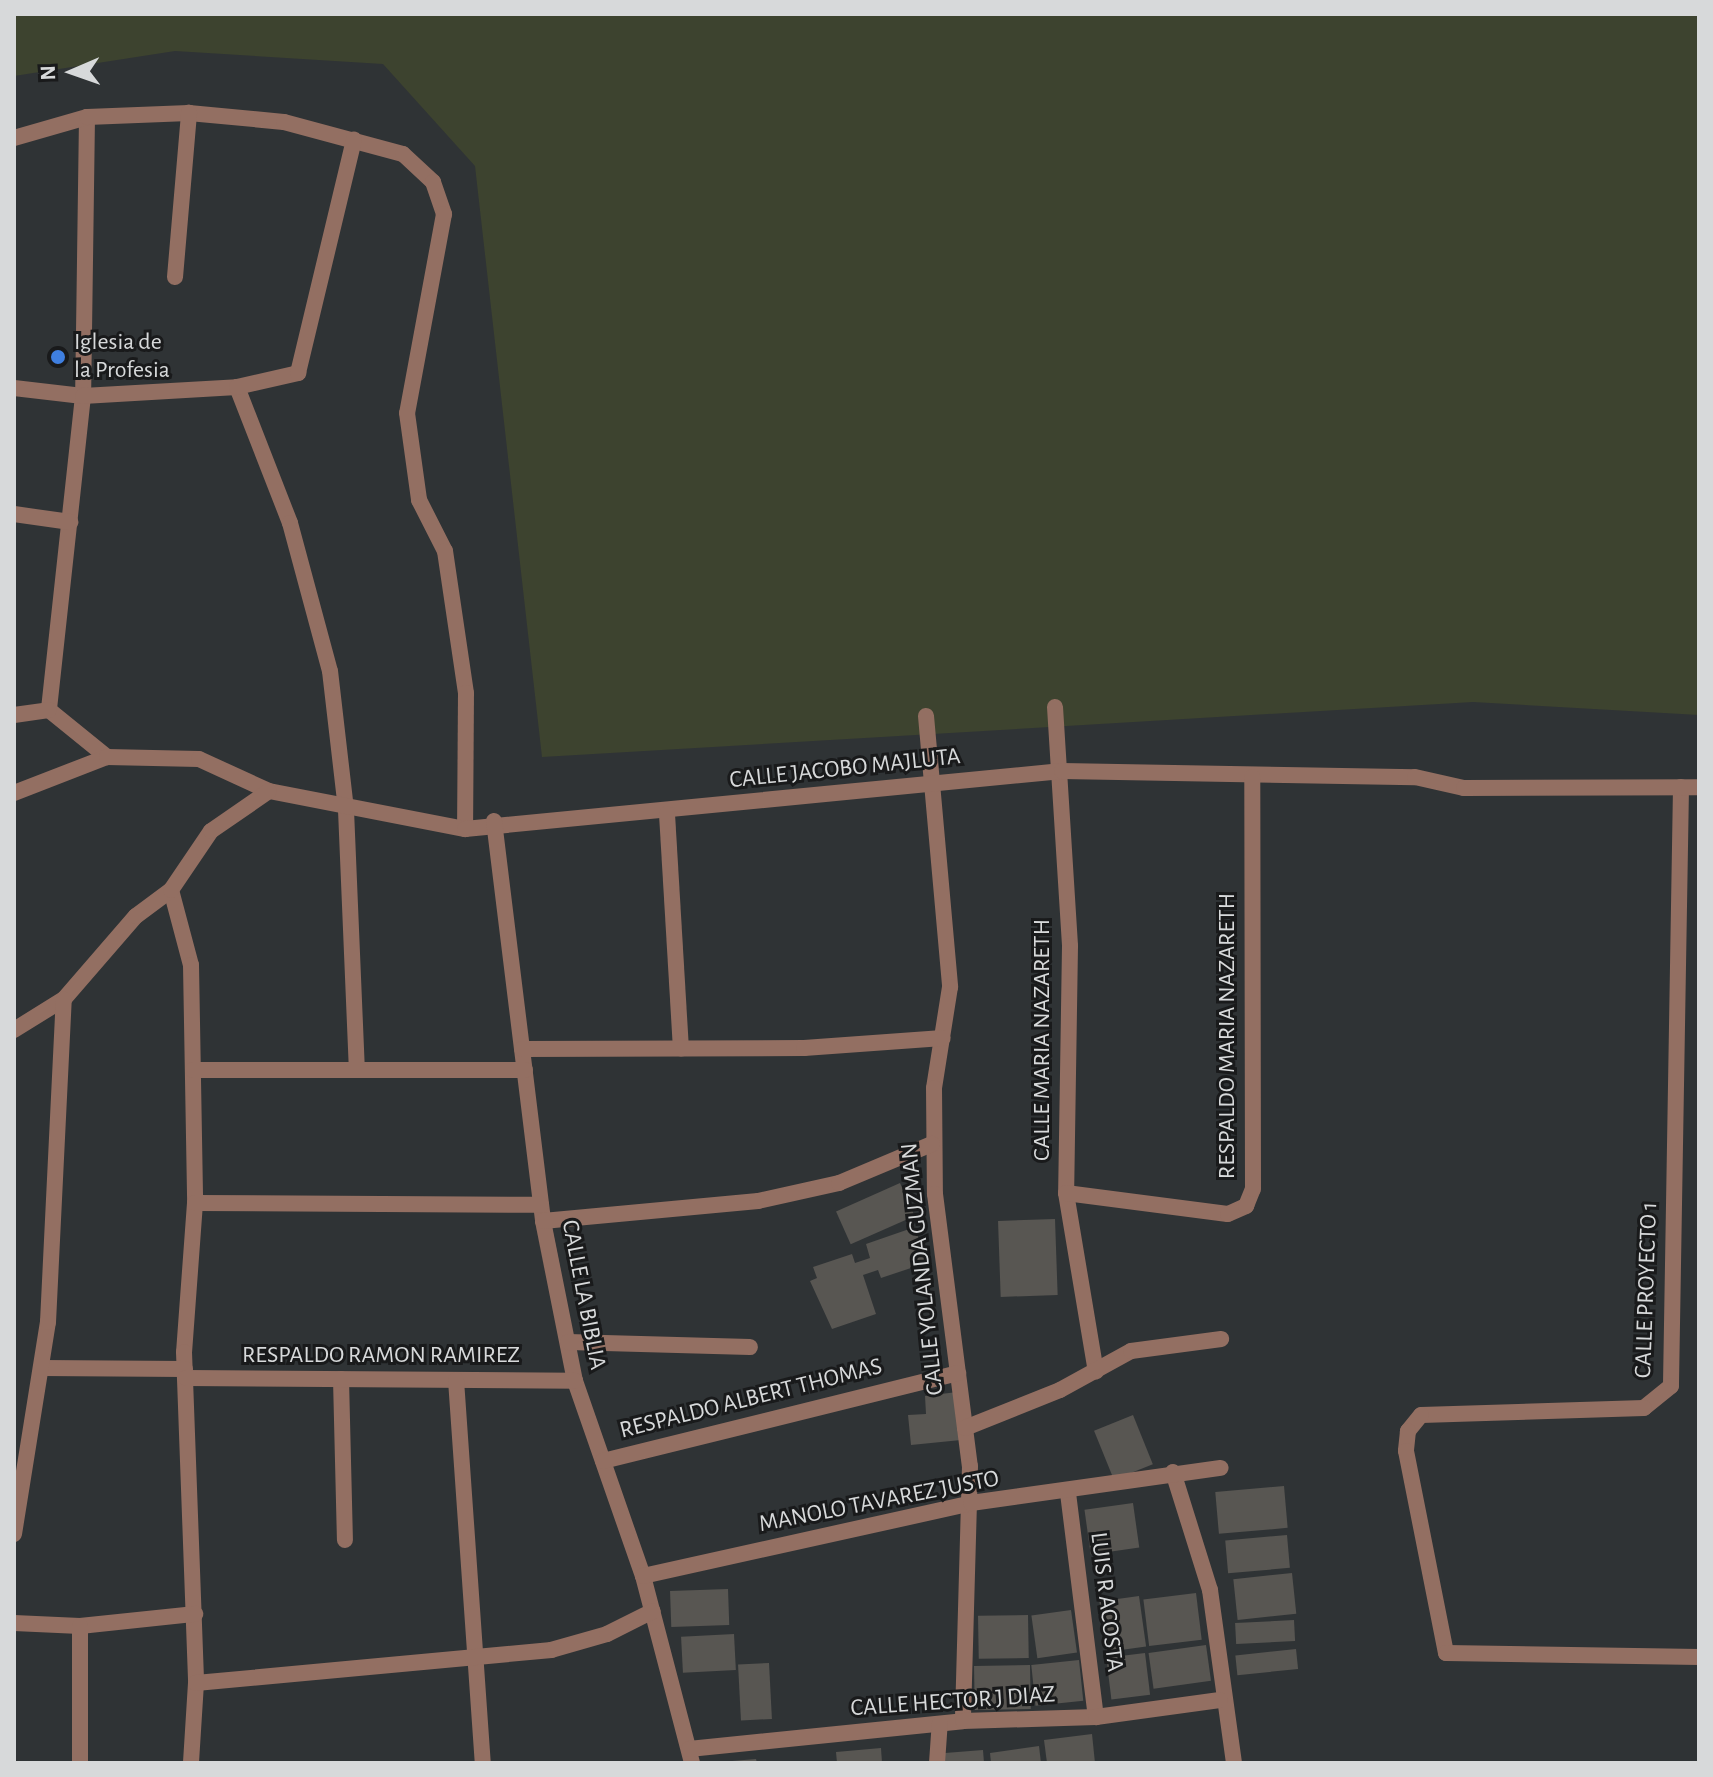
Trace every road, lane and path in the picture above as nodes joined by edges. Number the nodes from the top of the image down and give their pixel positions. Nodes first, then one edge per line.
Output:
1 (189, 113) junction
2 (87, 117) junction
3 (14, 138) edge
4 (354, 140) junction
5 (175, 277) dead end
6 (237, 387) junction
7 (14, 388) edge
8 (83, 396) junction
9 (14, 514) edge
10 (70, 522) junction
11 (1055, 707) dead end
12 (49, 710) junction
13 (14, 715) edge
14 (926, 716) dead end
15 (107, 757) junction
16 (1062, 771) junction
17 (1252, 777) junction
18 (929, 783) junction
19 (1681, 787) junction
20 (1699, 787) edge
21 (269, 791) junction
22 (14, 793) edge
23 (346, 810) junction
24 (667, 814) junction
25 (494, 821) junction
26 (465, 829) junction
27 (171, 890) junction
28 (64, 999) junction
29 (14, 1030) edge
30 (943, 1038) junction
31 (522, 1049) junction
32 (681, 1049) junction
33 (193, 1070) junction
34 (357, 1070) junction
35 (525, 1070) junction
36 (932, 1144) junction
37 (1066, 1193) junction
38 (195, 1203) junction
39 (542, 1213) junction
40 (1221, 1339) dead end
41 (568, 1342) junction
42 (750, 1347) dead end
43 (41, 1368) junction
44 (1096, 1372) junction
45 (958, 1373) junction
46 (185, 1374) junction
47 (341, 1379) junction
48 (456, 1380) junction
49 (575, 1381) junction
50 (965, 1428) junction
51 (603, 1461) junction
52 (1221, 1468) dead end
53 (1173, 1472) junction
54 (1068, 1493) junction
55 (971, 1503) junction
56 (14, 1534) edge
57 (345, 1540) dead end
58 (643, 1576) junction
59 (653, 1611) junction
60 (195, 1614) junction
61 (14, 1623) edge
62 (80, 1626) junction
63 (476, 1656) junction
64 (1699, 1657) edge
65 (196, 1683) junction
66 (1220, 1700) junction
67 (1096, 1717) junction
68 (963, 1721) junction
69 (940, 1724) junction
70 (690, 1756) edge
71 (80, 1763) edge
72 (191, 1763) edge
73 (483, 1763) edge
74 (937, 1763) edge
75 (1234, 1763) edge

1 - 2 street
1 - 4 street
1 - 5 street
2 - 3 street
2 - 8 street
4 - 6 street
4 - 26 street
6 - 8 street
6 - 23 street
7 - 8 street
8 - 10 street
9 - 10 street
10 - 12 street
11 - 16 street, CALLE MARIA NAZARETH
12 - 13 street
12 - 15 street
14 - 18 street, CALLE YOLANDA GUZMAN
15 - 21 street, CALLE JACOBO MAJLUTA
15 - 22 street, CALLE JACOBO MAJLUTA
16 - 17 street, CALLE JACOBO MAJLUTA
16 - 18 street, CALLE JACOBO MAJLUTA
16 - 37 street, CALLE MARIA NAZARETH
17 - 19 street, CALLE JACOBO MAJLUTA
17 - 37 street, RESPALDO MARIA NAZARETH
18 - 24 street, CALLE JACOBO MAJLUTA
18 - 30 street, CALLE YOLANDA GUZMAN
19 - 20 street, CALLE JACOBO MAJLUTA
19 - 64 street, CALLE PROYECTO 1
21 - 23 street, CALLE JACOBO MAJLUTA
21 - 27 street
23 - 26 street, CALLE JACOBO MAJLUTA
23 - 34 street
24 - 25 street, CALLE JACOBO MAJLUTA
24 - 32 street
25 - 26 street, CALLE JACOBO MAJLUTA
25 - 31 street, CALLE LA BIBLIA
27 - 28 street
27 - 33 street
28 - 29 street
28 - 43 street
30 - 32 street
30 - 36 street, CALLE YOLANDA GUZMAN
31 - 32 street
31 - 35 street, CALLE LA BIBLIA
33 - 34 street
33 - 38 street
34 - 35 street
35 - 39 street, CALLE LA BIBLIA
36 - 39 street
36 - 45 street, CALLE YOLANDA GUZMAN
37 - 44 street, CALLE MARIA NAZARETH
38 - 39 street
38 - 46 street
39 - 41 street, CALLE LA BIBLIA
40 - 44 street
41 - 42 street
41 - 49 street, CALLE LA BIBLIA
43 - 46 street, RESPALDO RAMON RAMIREZ
43 - 56 street
44 - 50 street
45 - 50 street, CALLE YOLANDA GUZMAN
45 - 51 street, RESPALDO ALBERT THOMAS
46 - 47 street, RESPALDO RAMON RAMIREZ
46 - 60 street
47 - 48 street, RESPALDO RAMON RAMIREZ
47 - 57 street
48 - 49 street, RESPALDO RAMON RAMIREZ
48 - 63 street
49 - 51 street, CALLE LA BIBLIA
50 - 55 street, CALLE YOLANDA GUZMAN
51 - 58 street, CALLE LA BIBLIA
52 - 53 street, MANOLO TAVAREZ JUSTO
53 - 54 street, MANOLO TAVAREZ JUSTO
53 - 66 street
54 - 55 street, MANOLO TAVAREZ JUSTO
54 - 67 street, LUIS R ACOSTA
55 - 58 street, MANOLO TAVAREZ JUSTO
55 - 68 street, CALLE YOLANDA GUZMAN
58 - 59 street, CALLE LA BIBLIA
59 - 63 street
59 - 70 street, CALLE LA BIBLIA
60 - 62 street
60 - 65 street
61 - 62 street
62 - 71 street
63 - 65 street
63 - 73 street
65 - 72 street
66 - 67 street, CALLE HECTOR J DIAZ
66 - 75 street
67 - 68 street, CALLE HECTOR J DIAZ
68 - 69 street, CALLE HECTOR J DIAZ
69 - 70 street, CALLE HECTOR J DIAZ
69 - 74 street

